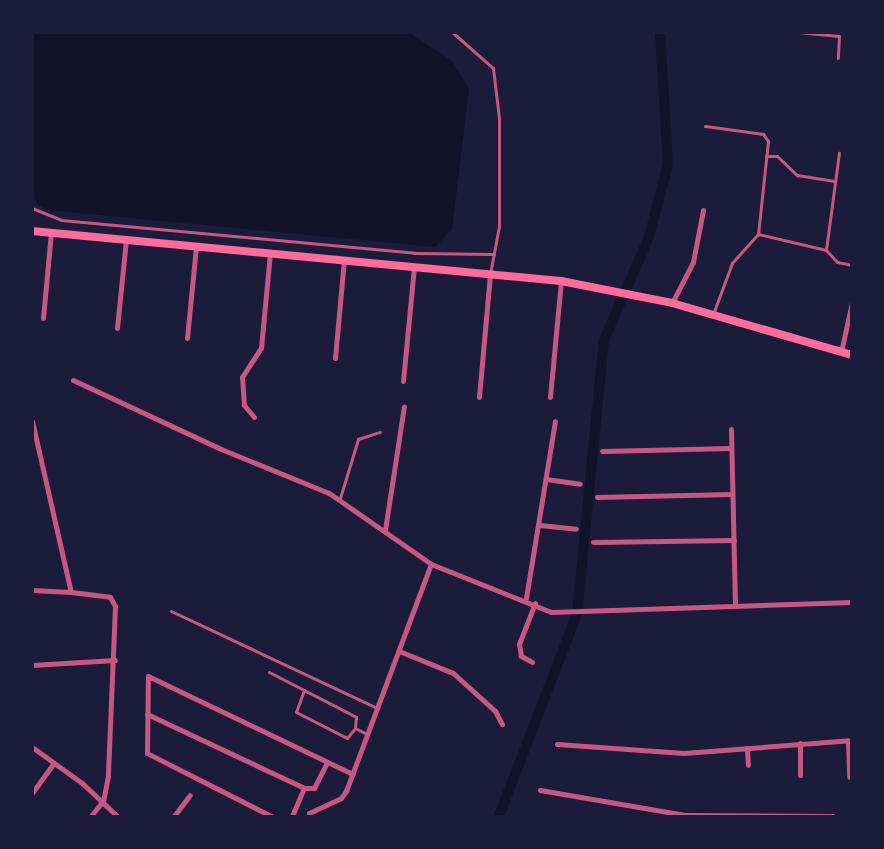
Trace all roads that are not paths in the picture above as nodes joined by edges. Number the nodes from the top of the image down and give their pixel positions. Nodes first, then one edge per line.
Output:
1 (452, 32) edge
2 (798, 32) edge
3 (838, 58) dead end
4 (705, 126) dead end
5 (839, 154) dead end
6 (766, 156) junction
7 (835, 181) junction
8 (32, 208) edge
9 (703, 210) dead end
10 (32, 231) edge
11 (51, 232) junction
12 (758, 234) junction
13 (126, 239) junction
14 (196, 246) junction
15 (826, 250) junction
16 (270, 252) junction
17 (494, 254) junction
18 (344, 260) junction
19 (852, 265) edge
20 (414, 266) junction
21 (490, 274) junction
22 (561, 281) junction
23 (852, 302) edge
24 (672, 303) junction
25 (713, 315) junction
26 (43, 318) dead end
27 (118, 328) dead end
28 (187, 338) dead end
29 (840, 352) junction
30 (852, 355) edge
31 (335, 358) dead end
32 (73, 380) dead end
33 (403, 381) dead end
34 (479, 397) dead end
35 (550, 397) dead end
36 (404, 406) dead end
37 (254, 417) dead end
38 (32, 421) edge
39 (555, 421) dead end
40 (731, 429) dead end
41 (380, 432) dead end
42 (732, 448) junction
43 (602, 451) dead end
44 (546, 480) junction
45 (580, 484) dead end
46 (732, 494) junction
47 (340, 498) junction
48 (597, 498) dead end
49 (540, 525) junction
50 (576, 529) dead end
51 (385, 530) junction
52 (734, 540) junction
53 (593, 542) dead end
54 (431, 564) junction
55 (32, 590) edge
56 (71, 592) junction
57 (526, 598) junction
58 (852, 602) edge
59 (535, 604) junction
60 (735, 605) junction
61 (170, 611) dead end
62 (399, 651) junction
63 (115, 660) junction
64 (532, 662) dead end
65 (32, 665) edge
66 (269, 672) dead end
67 (304, 690) junction
68 (378, 708) junction
69 (147, 714) junction
70 (502, 724) dead end
71 (355, 728) junction
72 (368, 734) junction
73 (850, 740) edge
74 (800, 743) junction
75 (557, 744) dead end
76 (32, 747) edge
77 (748, 748) junction
78 (327, 762) junction
79 (54, 763) junction
80 (748, 766) dead end
81 (353, 774) junction
82 (800, 775) dead end
83 (849, 777) dead end
84 (304, 788) junction
85 (540, 790) dead end
86 (32, 793) edge
87 (190, 795) dead end
88 (103, 801) junction
89 (309, 813) dead end
90 (91, 816) edge
91 (117, 816) edge
92 (174, 816) edge
93 (271, 816) edge
94 (292, 816) edge
95 (833, 816) edge

1 - 17 lane
2 - 3 lane
4 - 6 lane
5 - 7 lane
6 - 7 lane
6 - 12 lane
7 - 15 lane
8 - 17 lane
9 - 24 street
10 - 11 main road
11 - 13 main road
11 - 26 street
12 - 15 lane
12 - 25 lane
13 - 14 main road
13 - 27 street
14 - 16 main road
14 - 28 street
15 - 19 lane
16 - 18 main road
16 - 37 street
17 - 21 lane
18 - 20 main road
18 - 31 street
20 - 21 main road
20 - 33 street
21 - 22 main road
21 - 34 street
22 - 24 main road
22 - 35 street
23 - 29 street
24 - 25 main road
25 - 29 main road
29 - 30 main road
32 - 47 street
36 - 51 street
38 - 56 street
39 - 44 street
40 - 42 street
41 - 47 lane
42 - 43 street
42 - 46 street
44 - 45 street
44 - 49 street
46 - 48 street
46 - 52 street
47 - 51 street
49 - 50 street
49 - 57 street
51 - 54 street
52 - 53 street
52 - 60 street
54 - 57 street
54 - 62 street
55 - 56 street
56 - 63 street
57 - 59 street
58 - 60 street
59 - 60 street
59 - 64 street
61 - 68 lane
62 - 68 street
62 - 70 street
63 - 65 street
63 - 88 street
66 - 67 lane
67 - 71 lane
67 - 71 lane
68 - 72 street
69 - 78 street
69 - 84 street
69 - 93 street
71 - 72 lane
72 - 81 street
73 - 74 street
73 - 83 street
74 - 77 street
74 - 82 street
75 - 77 street
76 - 79 street
77 - 80 street
78 - 81 street
78 - 84 street
79 - 86 street
79 - 88 street
81 - 89 street
84 - 94 street
85 - 95 street
87 - 92 street
88 - 90 street
88 - 91 street

